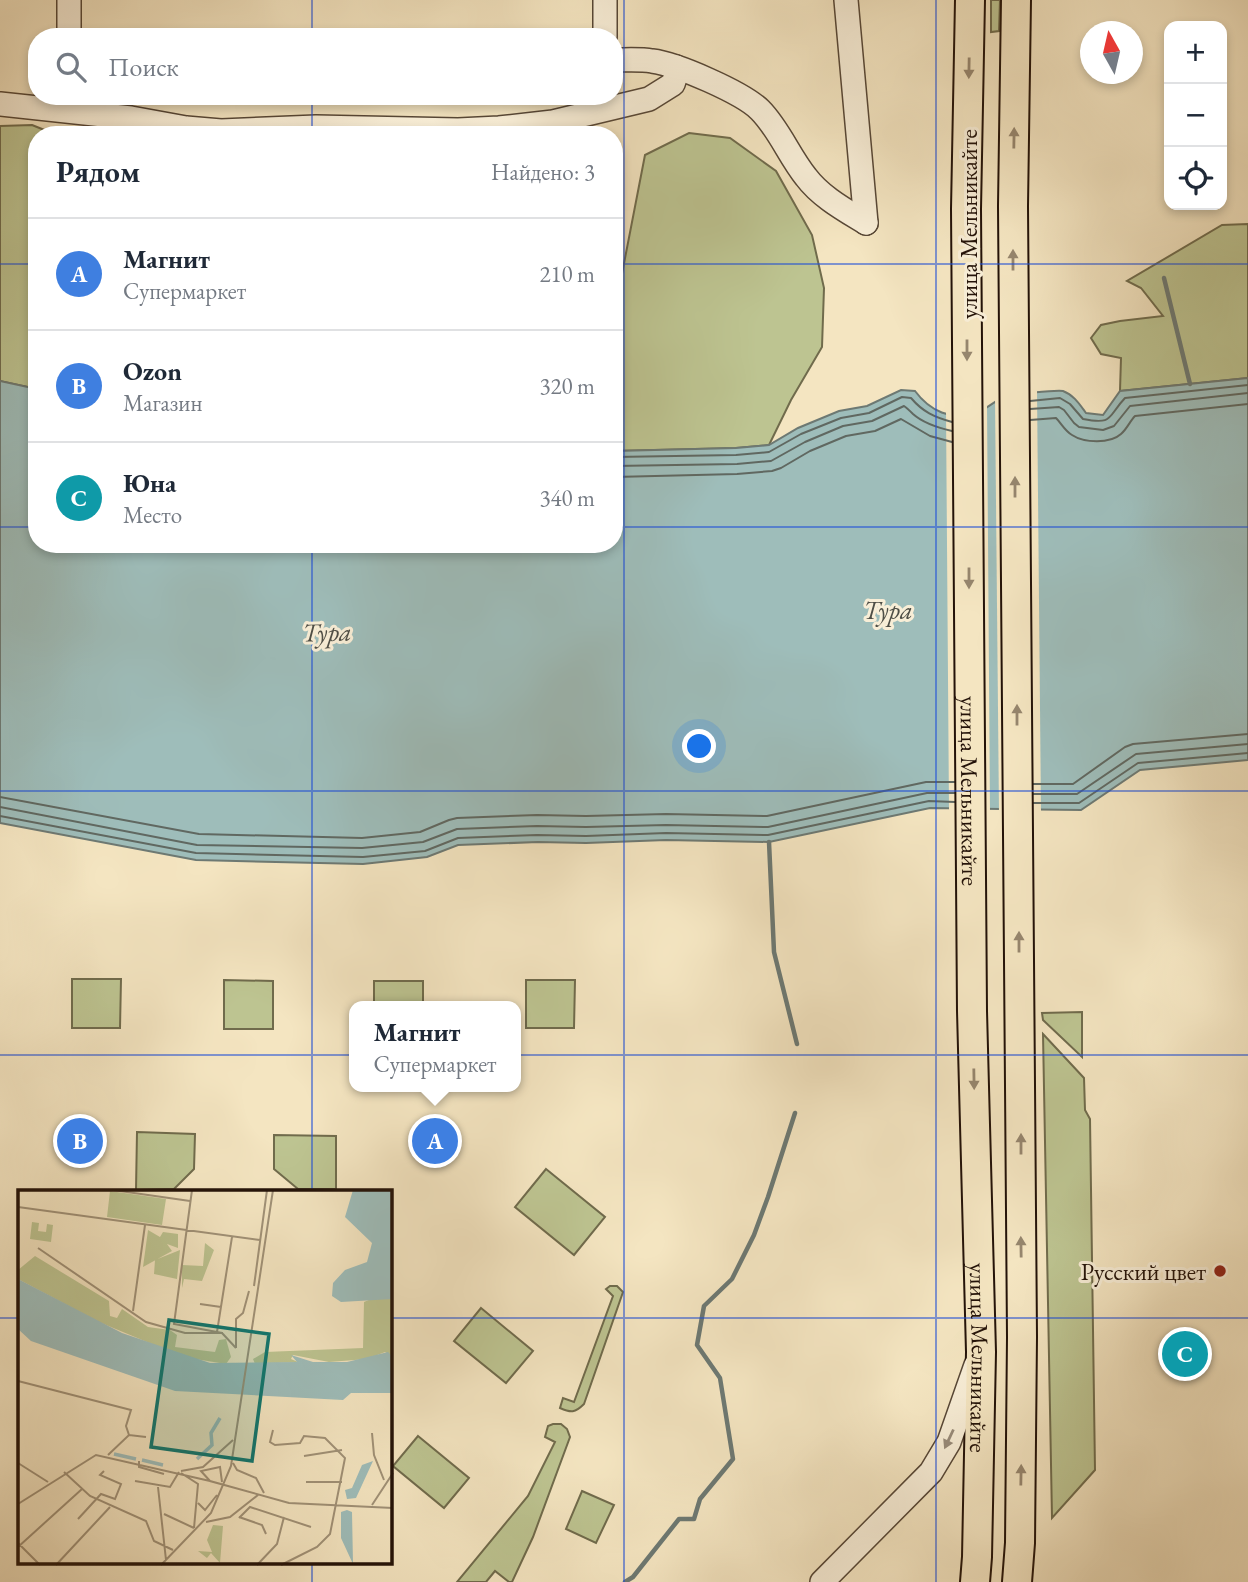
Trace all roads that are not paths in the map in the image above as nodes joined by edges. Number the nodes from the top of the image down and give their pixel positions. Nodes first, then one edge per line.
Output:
1 (69, 0) edge
2 (605, 0) edge
3 (846, 0) edge
4 (970, 0) edge
5 (1016, 0) edge
6 (69, 28) edge
7 (605, 28) edge
8 (623, 60) edge
9 (676, 67) junction
10 (0, 104) edge
11 (175, 126) edge
12 (517, 126) edge
13 (981, 1352) junction
14 (1020, 1543) junction
15 (976, 1569) edge
16 (822, 1582) edge
17 (1017, 1582) edge
18 (1027, 1582) edge

1 - 6 street
2 - 7 street
3 - 9 street
4 -> 13 main road, улица Мельникайте
14 -> 5 main road, улица Мельникайте
8 - 9 street
9 - 12 street
10 - 11 street
13 - 15 main road, улица Мельникайте
13 -> 16 street
14 - 17 main road, улица Мельникайте
14 - 18 main road

